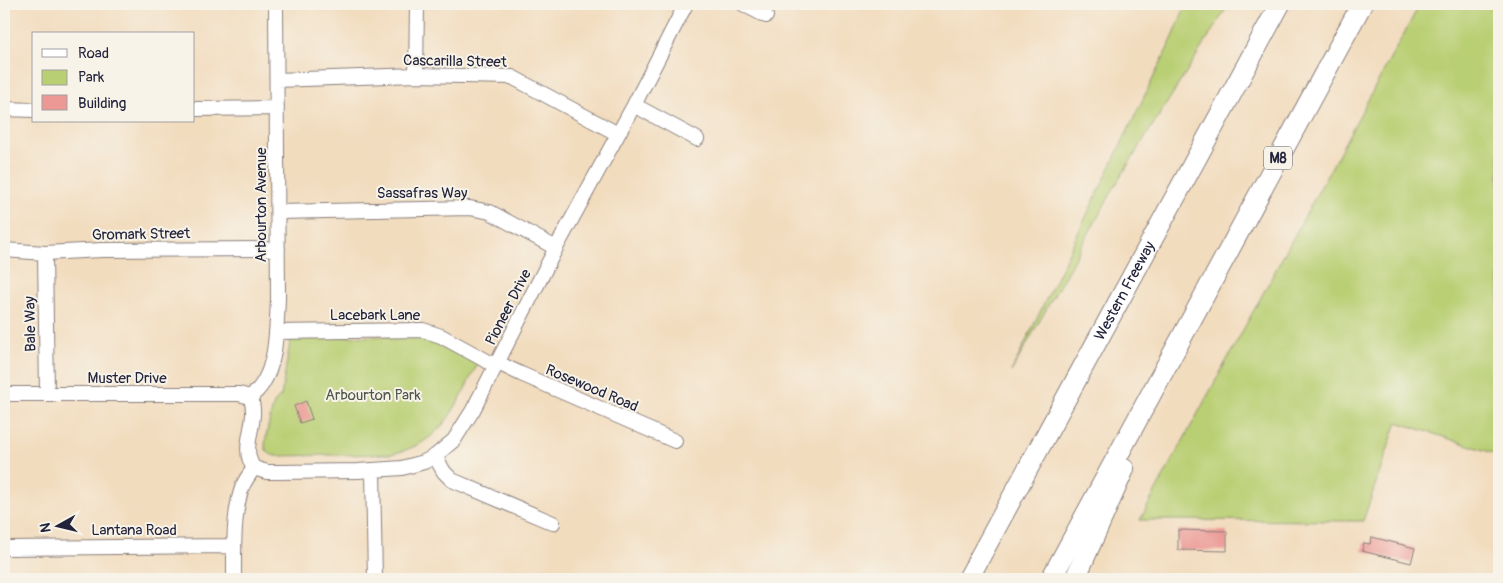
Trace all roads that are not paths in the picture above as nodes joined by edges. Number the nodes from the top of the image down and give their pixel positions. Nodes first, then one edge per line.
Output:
1 (276, 4) edge
2 (417, 4) edge
3 (743, 4) edge
4 (1280, 4) edge
5 (1362, 4) edge
6 (681, 6) edge
7 (766, 16) dead end
8 (416, 75) junction
9 (278, 80) junction
10 (634, 105) junction
11 (195, 108) edge
12 (277, 108) junction
13 (4, 109) edge
14 (32, 110) edge
15 (618, 134) junction
16 (697, 139) dead end
17 (278, 212) junction
18 (556, 248) junction
19 (278, 249) junction
20 (4, 250) edge
21 (45, 253) junction
22 (1119, 300) junction
23 (1194, 312) junction
24 (276, 332) junction
25 (497, 364) junction
26 (4, 394) edge
27 (47, 394) junction
28 (250, 397) junction
29 (675, 441) dead end
30 (435, 456) junction
31 (254, 468) junction
32 (373, 471) junction
33 (553, 523) dead end
34 (234, 546) junction
35 (4, 548) edge
36 (234, 579) edge
37 (375, 579) edge
38 (955, 579) edge
39 (968, 579) edge
40 (1051, 579) edge
41 (1075, 579) edge

1 - 9 street, Arbourton Avenue
2 - 8 street
3 - 7 street
4 - 22 highway, Western Freeway
5 - 23 highway, M8
6 - 10 street, Pioneer Drive
8 - 9 street, Cascarilla Street
8 - 15 street, Cascarilla Street
9 - 12 street, Arbourton Avenue
10 - 15 street, Pioneer Drive
10 - 16 street
11 - 12 street
12 - 17 street, Arbourton Avenue
13 - 14 street
15 - 18 street, Pioneer Drive
17 - 18 street, Sassafras Way
17 - 19 street, Arbourton Avenue
18 - 25 street, Pioneer Drive
19 - 21 street, Gromark Street
19 - 24 street, Arbourton Avenue
20 - 21 street, Gromark Street
21 - 27 street, Bale Way
22 - 38 highway
22 - 39 highway, Western Freeway
23 - 40 highway, M8
23 - 41 highway
24 - 25 street, Lacebark Lane
24 - 28 street, Arbourton Avenue
25 - 29 street, Rosewood Road
25 - 30 street, Pioneer Drive
26 - 27 street, Muster Drive
27 - 28 street, Muster Drive
28 - 31 street
30 - 32 street, Pioneer Drive
30 - 33 street
31 - 32 street, Pioneer Drive
31 - 34 street
32 - 37 street
34 - 35 street, Lantana Road
34 - 36 street

